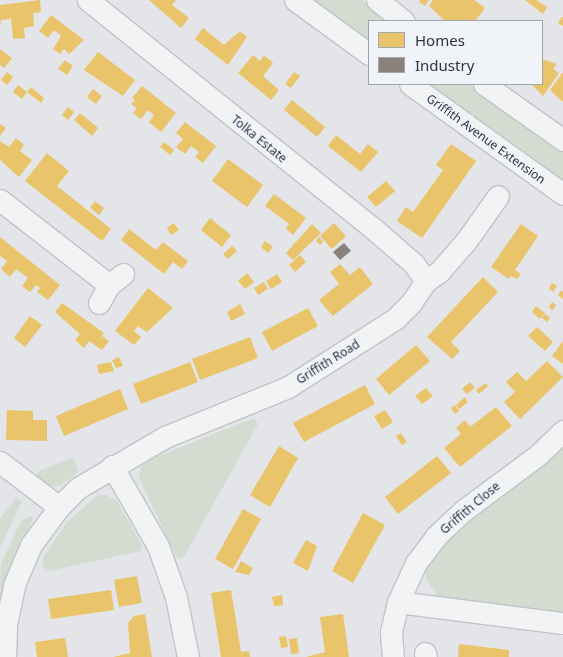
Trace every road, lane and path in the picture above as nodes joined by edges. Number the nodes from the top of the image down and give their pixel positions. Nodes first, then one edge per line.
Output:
1 (88, 0) edge
2 (295, 0) edge
3 (377, 0) edge
4 (403, 20) edge
5 (368, 53) edge
6 (411, 85) edge
7 (485, 85) edge
8 (563, 140) edge
9 (563, 194) edge
10 (498, 196) dead end
11 (0, 200) edge
12 (426, 281) junction
13 (110, 287) dead end
14 (563, 431) edge
15 (0, 462) edge
16 (112, 466) junction
17 (59, 507) junction
18 (398, 602) junction
19 (563, 623) edge
20 (5, 657) edge
21 (188, 657) edge
22 (393, 657) edge

1 - 12 street, Tolka Estate
2 - 5 street
3 - 4 street
6 - 9 street, Griffith Avenue Extension
7 - 8 street
10 - 12 street, Griffith Road
11 - 13 street
12 - 16 street, Griffith Road
14 - 18 street, Griffith Close
15 - 17 street
16 - 17 street, Griffith Road
16 - 21 street
17 - 20 street, Griffith Road
18 - 19 street
18 - 22 street, Griffith Close

